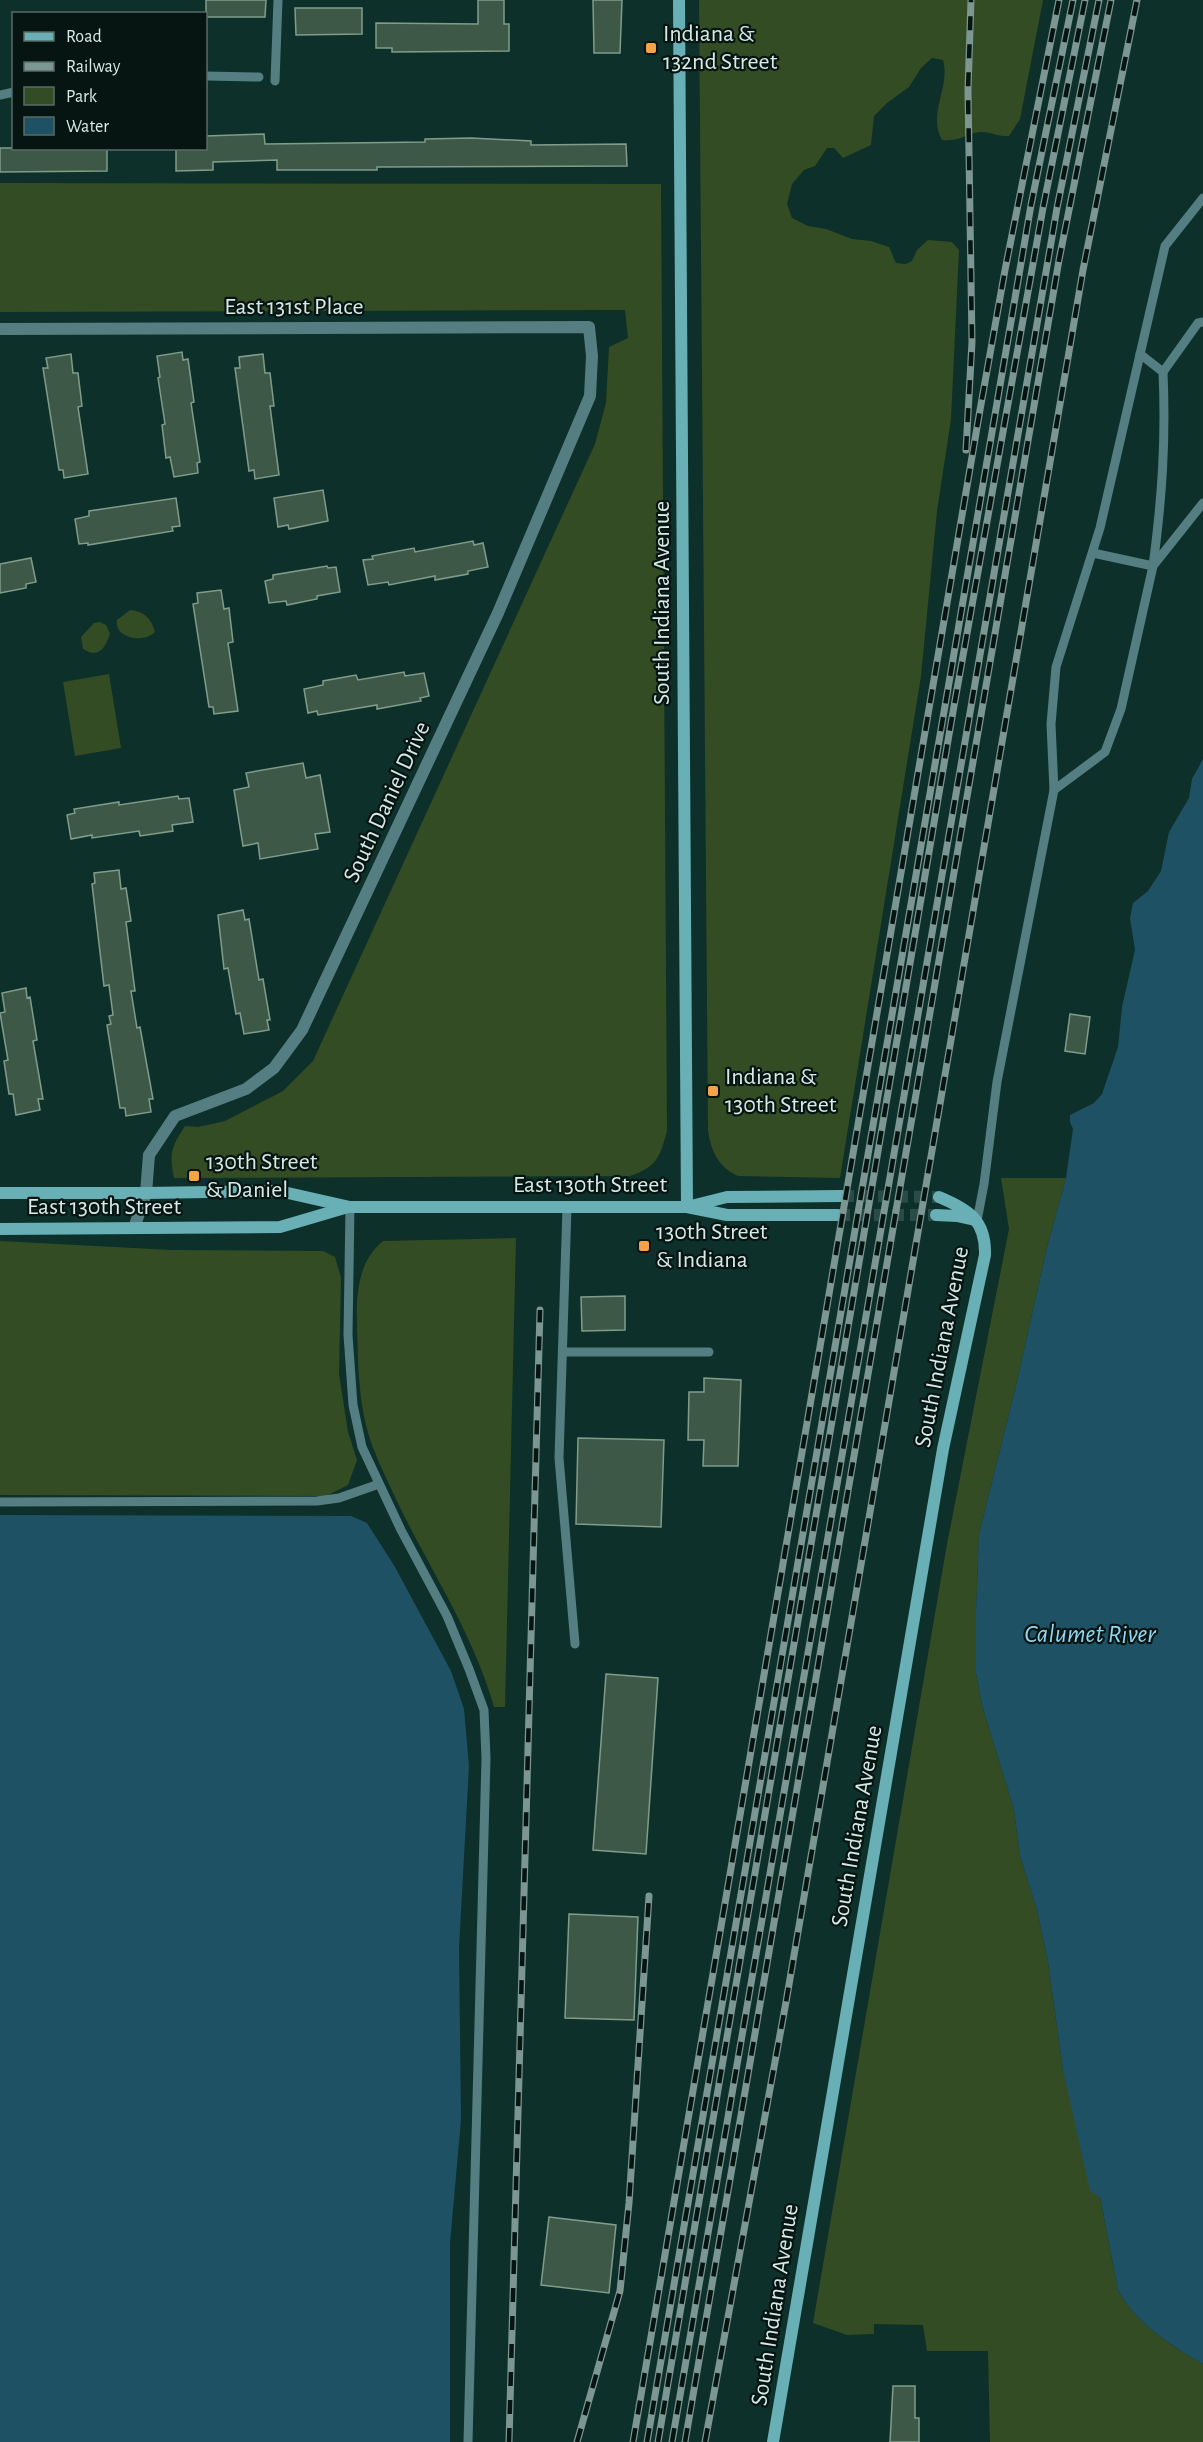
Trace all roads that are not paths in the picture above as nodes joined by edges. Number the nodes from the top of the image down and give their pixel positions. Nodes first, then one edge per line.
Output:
1 (278, 0) edge
2 (679, 0) edge
3 (207, 76) edge
4 (259, 77) dead end
5 (275, 81) dead end
6 (1203, 198) edge
7 (1203, 322) edge
8 (589, 327) joint
9 (0, 329) edge
10 (1140, 354) junction
11 (1162, 372) junction
12 (1203, 503) edge
13 (1093, 553) junction
14 (1153, 566) junction
15 (1054, 790) junction
16 (0, 1193) edge
17 (146, 1193) junction
18 (842, 1196) tunnel mouth
19 (939, 1197) tunnel mouth
20 (350, 1207) junction
21 (567, 1207) junction
22 (687, 1207) junction
23 (838, 1215) tunnel mouth
24 (936, 1215) tunnel mouth
25 (976, 1221) junction
26 (134, 1228) junction
27 (0, 1229) edge
28 (564, 1352) junction
29 (709, 1352) dead end
30 (379, 1484) junction
31 (0, 1502) edge
32 (575, 1644) dead end
33 (468, 2442) edge
34 (773, 2442) edge

1 - 5 lane
2 - 22 main road, South Indiana Avenue
3 - 4 lane
6 - 10 lane
7 - 11 lane
8 - 9 street, East 131st Place
8 - 17 street, South Daniel Drive
10 - 11 lane
10 - 13 lane
11 - 14 lane
12 - 14 lane
13 - 14 lane
13 - 15 lane
14 - 15 lane
15 - 25 lane
16 - 17 main road, East 130th Street
17 - 20 main road, East 130th Street
17 - 26 street, South Daniel Drive
18 - 22 main road, East 130th Street
19 - 25 main road
20 - 21 main road, East 130th Street
20 - 26 main road, East 130th Street
20 - 30 lane
21 - 22 main road, East 130th Street
21 - 28 lane
22 - 23 main road, East 130th Street
24 - 25 main road
25 - 34 main road, South Indiana Avenue
26 - 27 main road, East 130th Street
28 - 29 lane
28 - 32 lane
30 - 31 lane
30 - 33 lane

